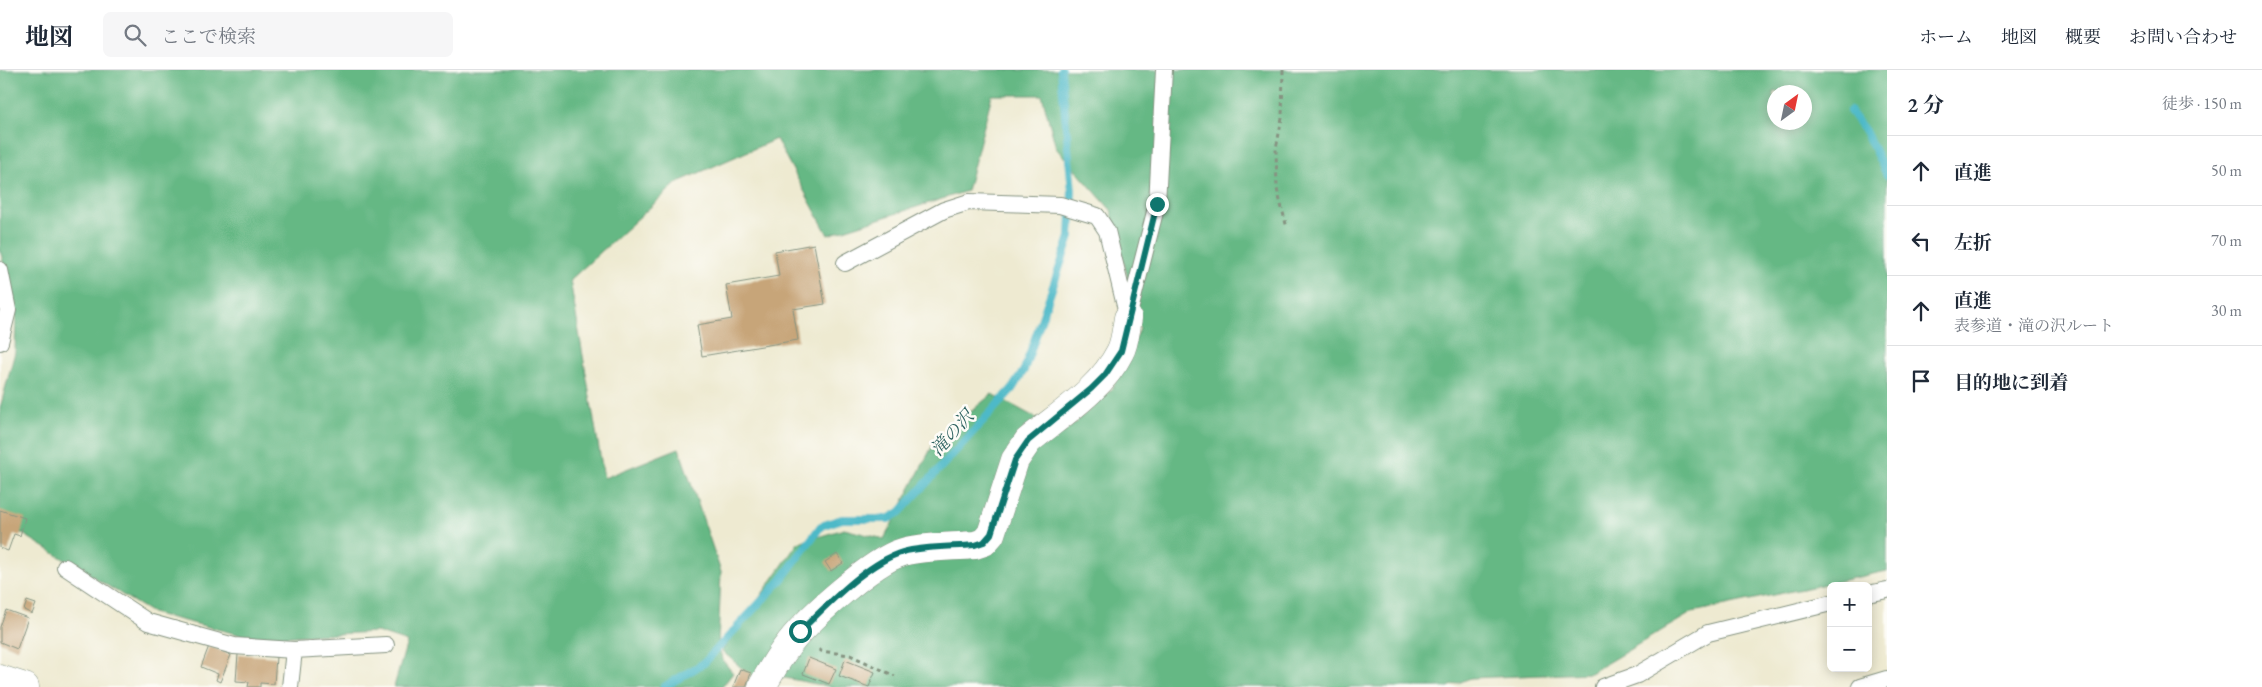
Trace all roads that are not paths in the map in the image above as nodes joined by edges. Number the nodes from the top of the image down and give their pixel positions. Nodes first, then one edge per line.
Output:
1 (1164, 70) edge
2 (845, 263) dead end
3 (0, 270) edge
4 (1128, 318) junction
5 (0, 342) edge
6 (66, 567) dead end
7 (1887, 590) edge
8 (1872, 593) edge
9 (1827, 604) edge
10 (386, 645) dead end
11 (294, 650) junction
12 (0, 679) edge
13 (1887, 680) edge
14 (25, 687) edge
15 (290, 687) edge
16 (762, 687) edge
17 (1603, 687) edge
18 (1860, 687) edge

1 - 4 lane
2 - 4 lane
3 - 5 lane
4 - 16 street
6 - 11 lane
7 - 8 lane
9 - 17 lane
10 - 11 lane
11 - 15 lane
12 - 14 street
13 - 18 lane

